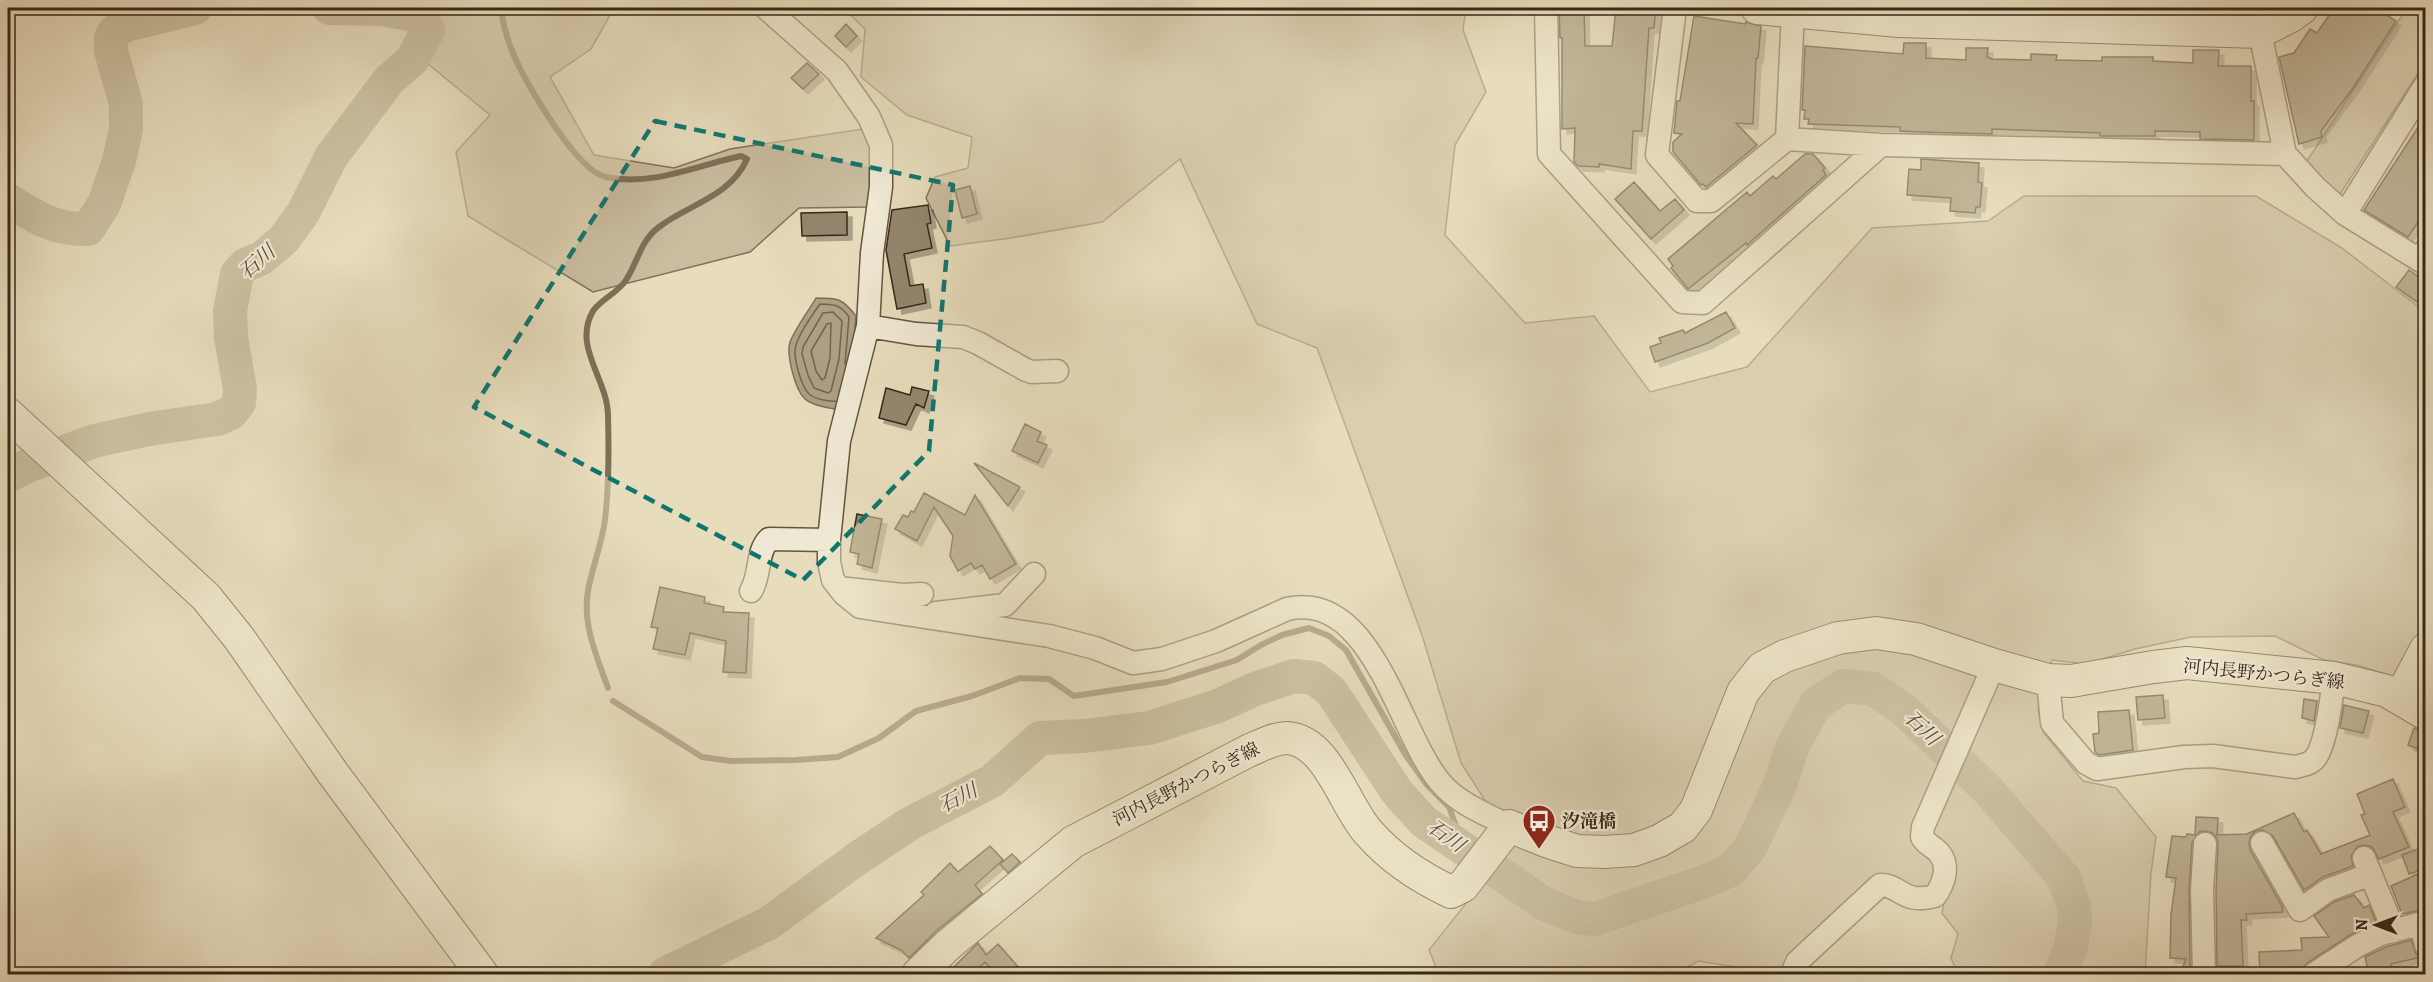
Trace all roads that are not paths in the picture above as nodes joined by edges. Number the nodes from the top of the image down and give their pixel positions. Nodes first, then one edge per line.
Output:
1 (766, 8) edge
2 (1546, 8) edge
3 (1675, 8) edge
4 (1757, 8) edge
5 (2302, 8) edge
6 (1792, 12) junction
7 (2008, 16) edge
8 (2260, 32) junction
9 (2422, 98) edge
10 (1787, 139) junction
11 (1881, 145) junction
12 (2285, 154) junction
13 (2345, 214) junction
14 (2422, 253) edge
15 (868, 326) junction
16 (1057, 371) dead end
17 (10, 416) edge
18 (829, 540) junction
19 (1034, 574) dead end
20 (839, 588) junction
21 (751, 591) dead end
22 (922, 594) dead end
23 (921, 617) junction
24 (2426, 649) edge
25 (1991, 671) junction
26 (2334, 678) junction
27 (2048, 680) junction
28 (2413, 706) edge
29 (1508, 828) junction
30 (2262, 843) dead end
31 (2205, 844) dead end
32 (2424, 930) edge
33 (2394, 931) junction
34 (482, 975) edge
35 (918, 975) edge
36 (1792, 975) edge
37 (2207, 975) edge
38 (2314, 975) edge

1 - 15 street
2 - 11 street
3 - 10 street
4 - 6 main road
5 - 8 main road
6 - 7 main road
6 - 10 street
7 - 8 main road
8 - 12 street
9 - 13 street
10 - 11 street
11 - 12 street
12 - 13 street
13 - 14 street
15 - 16 street
15 - 18 street
17 - 34 main road
18 - 20 street
18 - 21 street
19 - 23 street
20 - 22 street
20 - 23 street
23 - 29 street
24 - 28 main road
25 - 27 main road, 河内長野かつらぎ線
25 - 29 main road, 河内長野かつらぎ線
25 - 36 street
26 - 27 main road, 河内長野かつらぎ線
26 - 27 street
26 - 28 main road, 河内長野かつらぎ線
29 - 35 main road, 河内長野かつらぎ線
30 - 33 street
31 - 37 street
32 - 33 street
33 - 38 street

